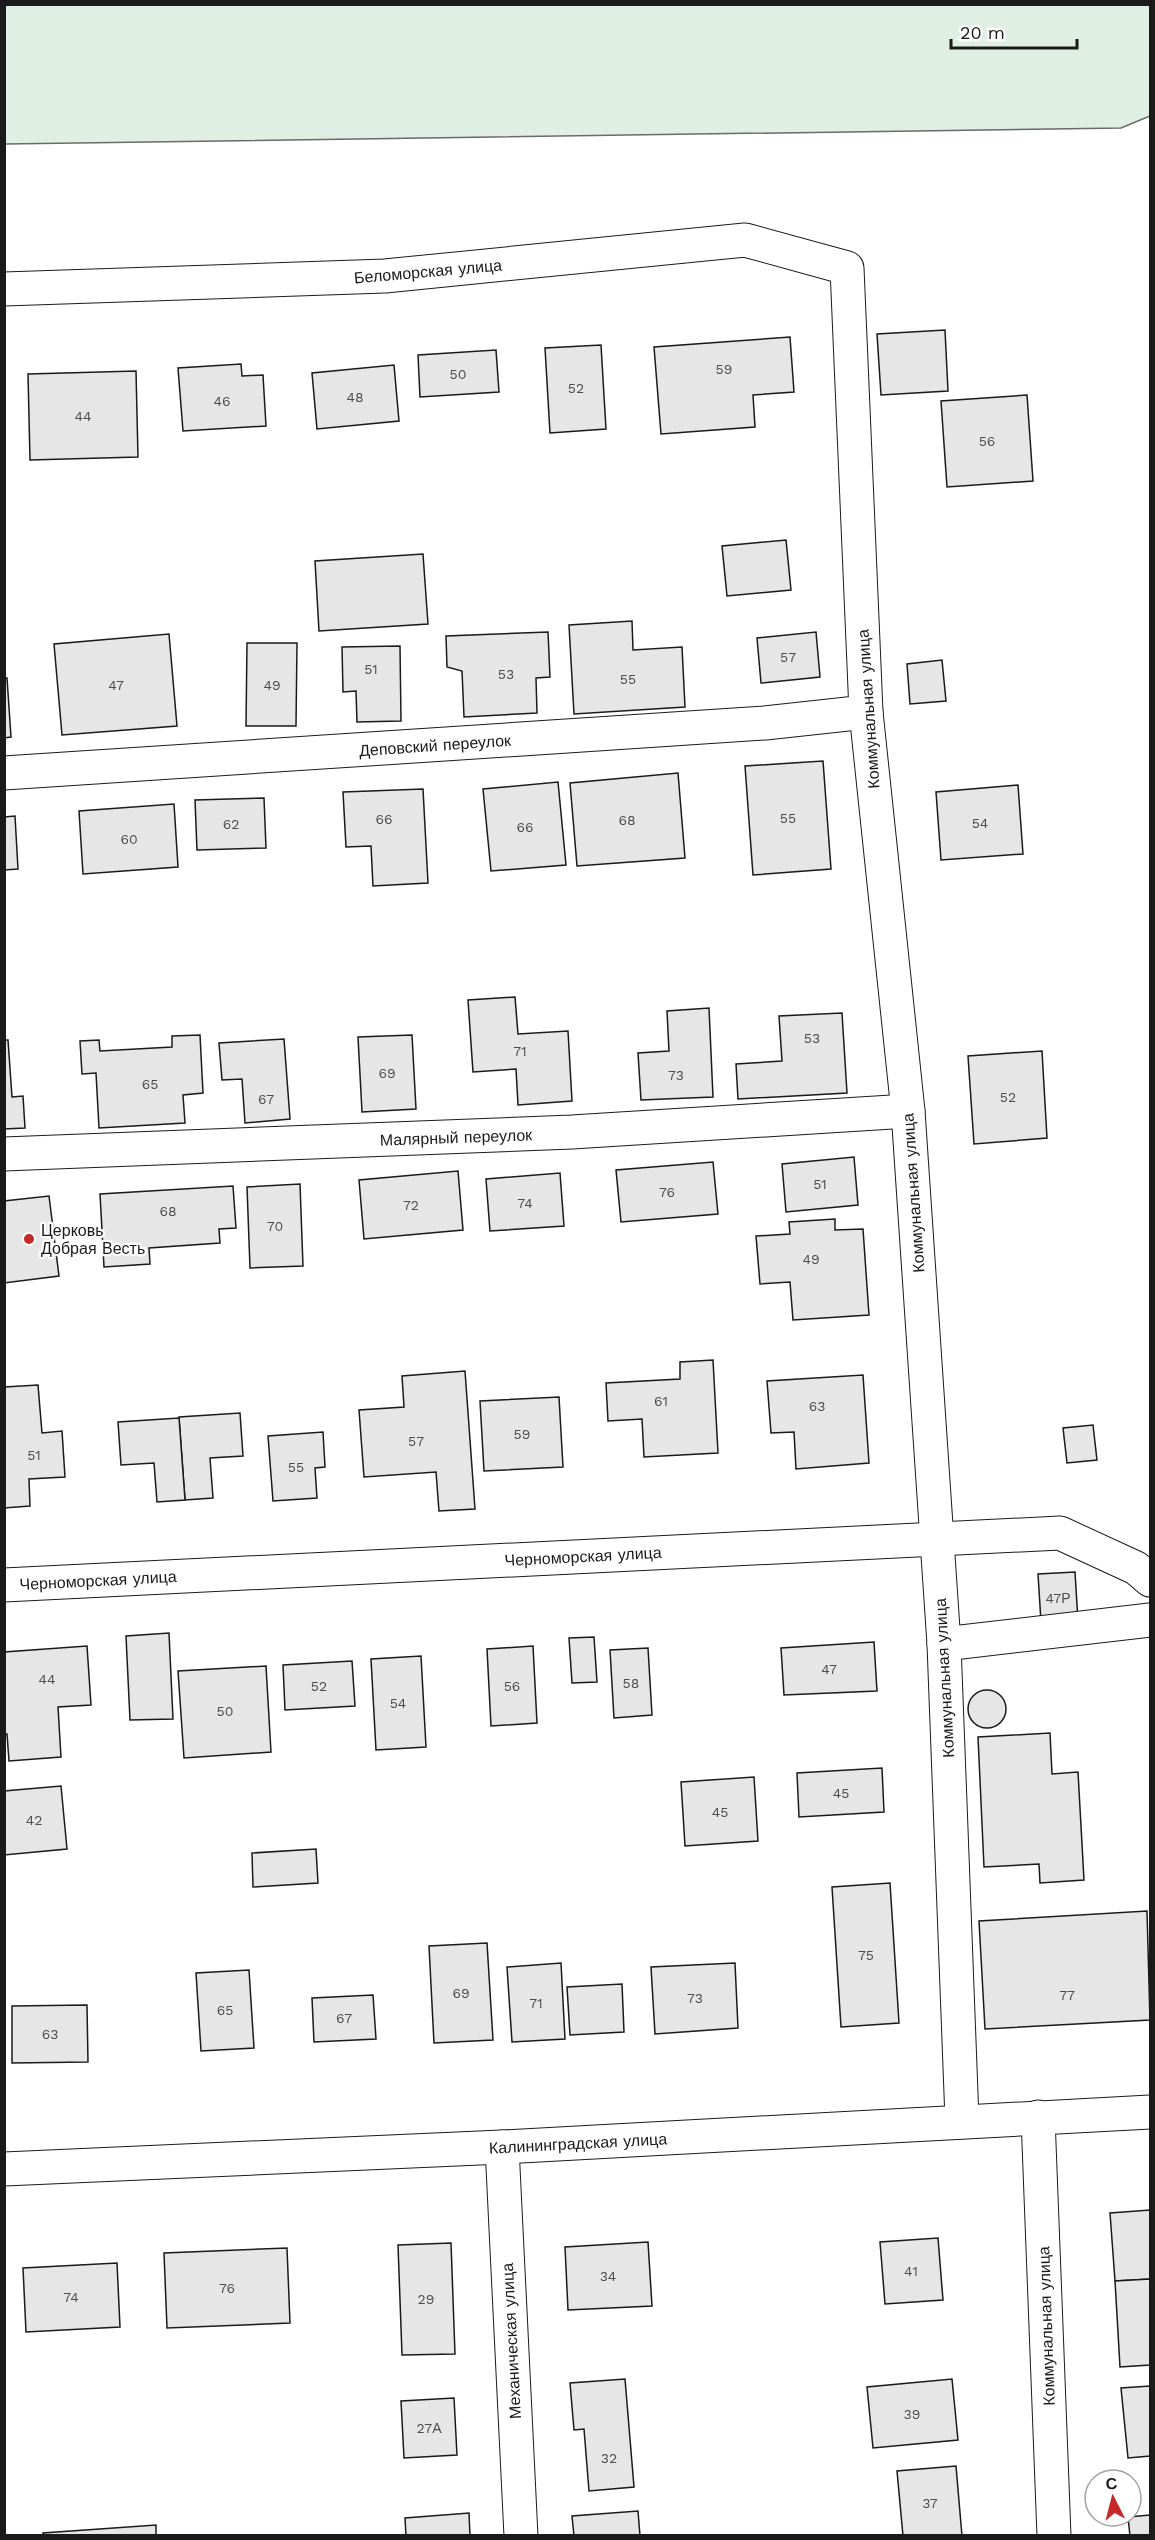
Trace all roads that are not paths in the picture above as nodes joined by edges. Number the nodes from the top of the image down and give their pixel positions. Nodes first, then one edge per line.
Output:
1 (847, 267) joint
2 (4, 289) edge
3 (866, 712) junction
4 (4, 773) edge
5 (908, 1111) junction
6 (4, 1154) edge
7 (936, 1538) junction
8 (1150, 1580) edge
9 (4, 1585) edge
10 (1150, 1620) edge
11 (944, 1644) junction
12 (1150, 2112) edge
13 (1038, 2116) junction
14 (962, 2120) junction
15 (502, 2147) junction
16 (4, 2169) edge
17 (522, 2535) edge
18 (1054, 2535) edge

1 - 2 street, Беломорская улица
1 - 3 street, Коммунальная улица
3 - 4 street, Деповский переулок
3 - 5 street, Коммунальная улица
5 - 6 street, Малярный переулок
5 - 7 street, Коммунальная улица
7 - 8 street, Черноморская улица
7 - 9 street, Черноморская улица
7 - 11 street, Коммунальная улица
10 - 11 street
11 - 14 street, Коммунальная улица
12 - 13 street, Калининградская улица
13 - 14 street, Калининградская улица
13 - 18 street, Коммунальная улица
14 - 15 street, Калининградская улица
15 - 16 street, Калининградская улица
15 - 17 street, Механическая улица

